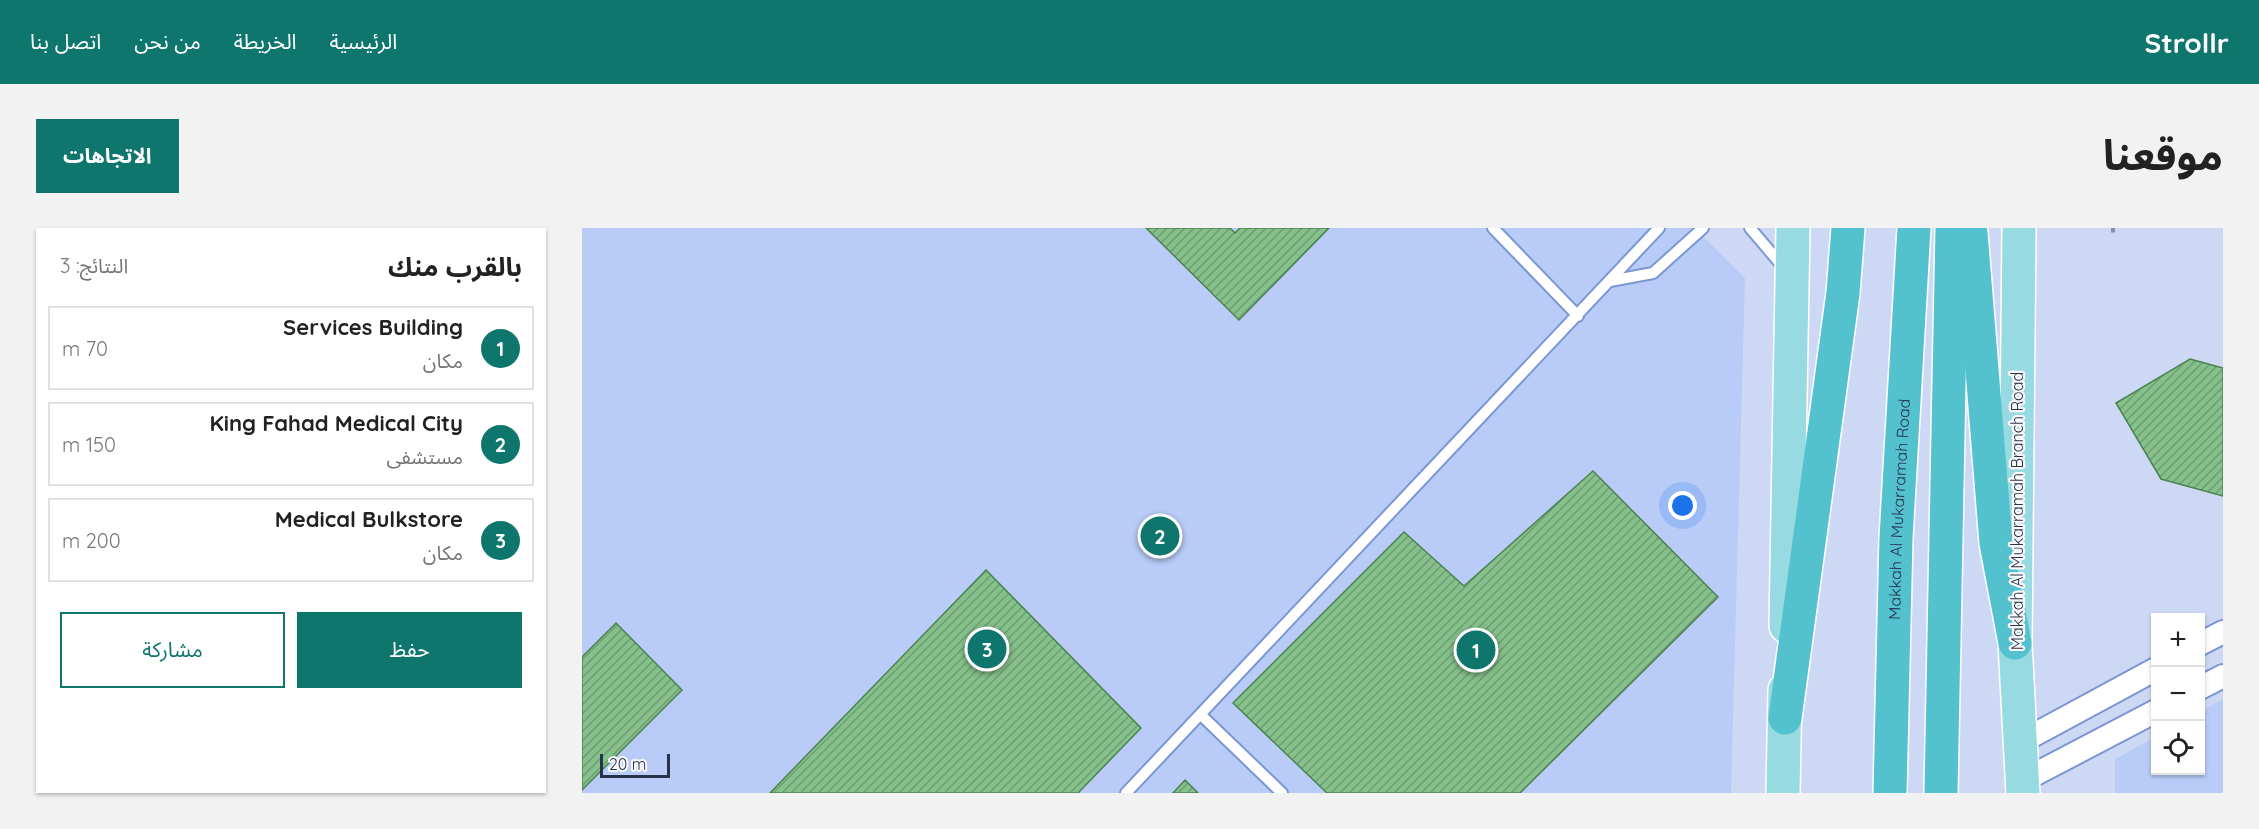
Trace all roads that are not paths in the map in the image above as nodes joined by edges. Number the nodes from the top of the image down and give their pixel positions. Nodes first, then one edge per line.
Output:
1 (1659, 228) edge
2 (1703, 228) edge
3 (1750, 228) edge
4 (1793, 228) edge
5 (1848, 228) edge
6 (1914, 228) edge
7 (1952, 228) edge
8 (1971, 228) edge
9 (2019, 228) edge
10 (1497, 229) edge
11 (1792, 277) junction
12 (1610, 281) junction
13 (1578, 316) junction
14 (2223, 632) edge
15 (2205, 641) edge
16 (2015, 643) junction
17 (2151, 672) edge
18 (2223, 676) edge
19 (2205, 685) edge
20 (2151, 714) edge
21 (1201, 715) junction
22 (1785, 718) junction
23 (2021, 742) junction
24 (2024, 786) edge
25 (1126, 793) edge
26 (1282, 793) edge
27 (1783, 793) edge
28 (1890, 793) edge
29 (1941, 793) edge

1 - 12 lane
2 - 12 lane
3 - 11 lane
4 - 11 main road
5 - 22 highway
6 - 28 highway, Makkah Al Mukarramah Road
7 - 29 highway
8 - 16 highway
9 - 16 main road, Makkah Al Mukarramah Branch Road
10 - 13 lane
11 - 22 main road
12 - 13 lane
13 - 21 lane
14 - 15 street
16 - 23 main road, Makkah Al Mukarramah Branch Road
17 - 23 street
18 - 19 street
20 - 24 street
21 - 25 lane
21 - 26 lane
22 - 27 main road
23 - 24 main road, Makkah Al Mukarramah Branch Road

